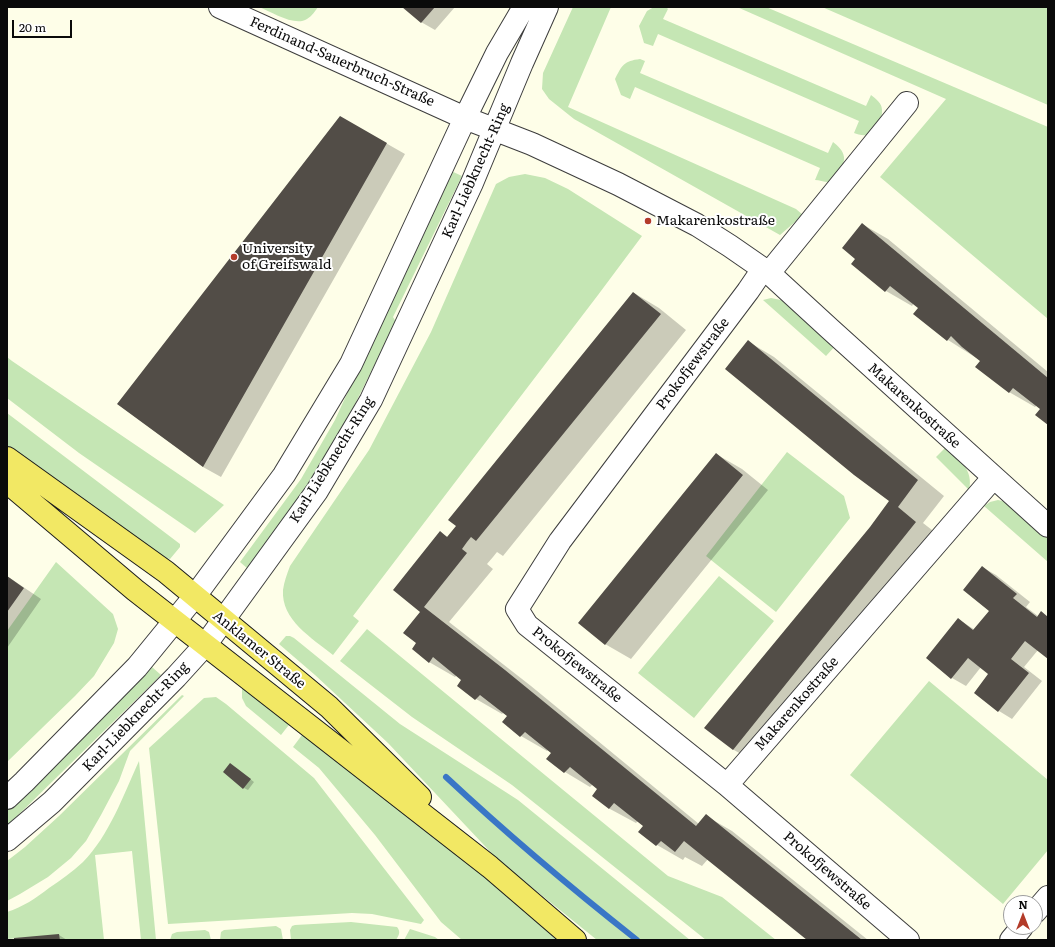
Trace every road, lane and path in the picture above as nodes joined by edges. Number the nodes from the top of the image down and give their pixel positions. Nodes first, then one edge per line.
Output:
1 (220, 7) edge
2 (524, 7) edge
3 (547, 7) edge
4 (907, 103) dead end
5 (465, 118) junction
6 (494, 130) junction
7 (766, 271) junction
8 (7, 458) edge
9 (993, 478) junction
10 (7, 482) edge
11 (1048, 526) edge
12 (195, 596) junction
13 (175, 620) junction
14 (224, 621) junction
15 (206, 644) junction
16 (727, 785) junction
17 (7, 798) edge
18 (7, 840) edge
19 (490, 867) junction
20 (575, 940) edge
21 (908, 940) edge

1 - 5 street, Ferdinand-Sauerbruch-Straße
2 - 5 street
3 - 6 street, Karl-Liebknecht-Ring
4 - 7 street, Prokofjewstraße
5 - 6 street, Makarenkostraße
5 - 12 street
6 - 7 street, Makarenkostraße
6 - 14 street, Karl-Liebknecht-Ring
7 - 9 street, Makarenkostraße
7 - 16 street, Prokofjewstraße
8 - 12 main road, Anklamer Straße
9 - 11 street, Makarenkostraße
9 - 16 street, Makarenkostraße
10 - 13 main road, Anklamer Straße
12 - 13 street
12 - 14 main road, Anklamer Straße
13 - 15 main road, Anklamer Straße
13 - 17 street
14 - 15 street, Karl-Liebknecht-Ring
14 - 19 main road, Anklamer Straße
15 - 18 street, Karl-Liebknecht-Ring
15 - 19 main road, Anklamer Straße
16 - 21 street, Prokofjewstraße
19 - 20 main road, Anklamer Straße

